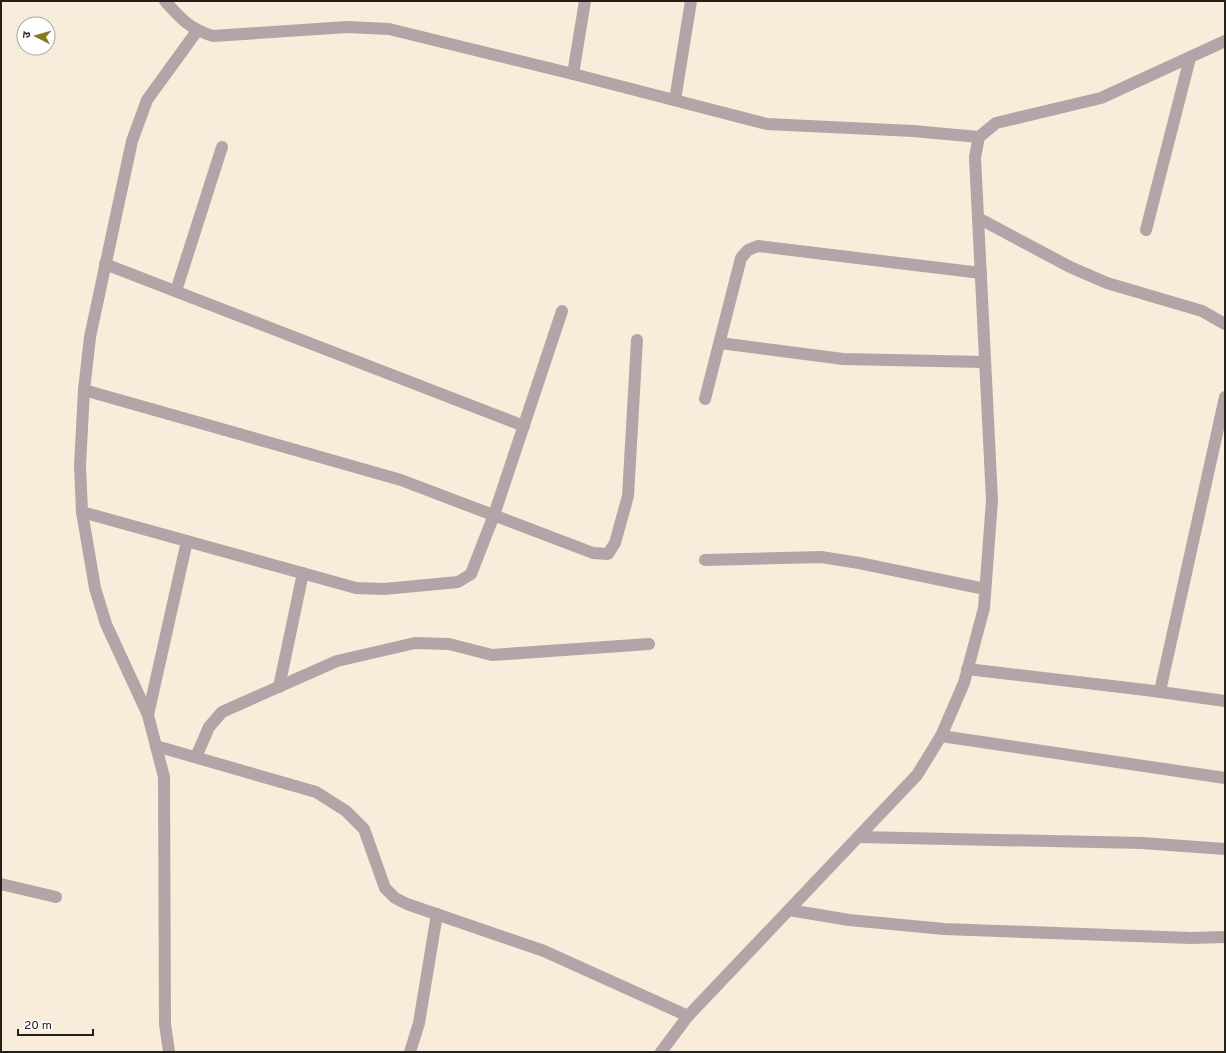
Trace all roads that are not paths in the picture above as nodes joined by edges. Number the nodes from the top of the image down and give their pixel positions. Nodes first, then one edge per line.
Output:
1 (165, 1) edge
2 (585, 1) edge
3 (691, 1) edge
4 (197, 32) junction
5 (1225, 41) edge
6 (1190, 58) junction
7 (573, 74) junction
8 (675, 100) junction
9 (979, 137) junction
10 (222, 147) dead end
11 (978, 218) junction
12 (1146, 230) dead end
13 (105, 264) junction
14 (981, 273) junction
15 (176, 291) junction
16 (562, 311) dead end
17 (1225, 324) edge
18 (637, 340) dead end
19 (720, 343) junction
20 (985, 362) junction
21 (84, 390) junction
22 (1225, 397) edge
23 (705, 399) dead end
24 (524, 426) junction
25 (82, 512) junction
26 (494, 515) junction
27 (187, 541) junction
28 (705, 560) dead end
29 (303, 573) junction
30 (985, 589) junction
31 (649, 644) dead end
32 (967, 669) junction
33 (279, 687) junction
34 (1160, 691) junction
35 (1225, 701) edge
36 (148, 715) junction
37 (941, 736) junction
38 (156, 746) junction
39 (196, 757) junction
40 (1225, 778) edge
41 (858, 837) junction
42 (1225, 849) edge
43 (1, 884) edge
44 (56, 896) dead end
45 (789, 910) junction
46 (437, 914) junction
47 (1225, 937) edge
48 (688, 1016) junction
49 (169, 1052) edge
50 (410, 1052) edge
51 (661, 1052) edge

1 - 4 street
2 - 7 street
3 - 8 street
4 - 7 street
4 - 13 street
5 - 6 street
6 - 9 street
6 - 12 street
7 - 8 street
8 - 9 street
9 - 11 street
10 - 15 street
11 - 14 street
11 - 17 street
13 - 15 street
13 - 21 street
14 - 19 street
14 - 20 street
15 - 24 street
16 - 24 street
18 - 26 street
19 - 20 street
19 - 23 street
20 - 30 street
21 - 25 street
21 - 26 street
22 - 34 street
24 - 26 street
25 - 27 street
25 - 36 street
26 - 29 street
27 - 29 street
27 - 36 street
28 - 30 street
29 - 33 street
30 - 32 street
31 - 33 street
32 - 34 street
32 - 37 street
33 - 39 street
34 - 35 street
36 - 38 street
37 - 40 street
37 - 41 street
38 - 39 street
38 - 49 street
39 - 46 street
41 - 42 street
41 - 45 street
43 - 44 street
45 - 47 street
45 - 48 street
46 - 48 street
46 - 50 street
48 - 51 street

